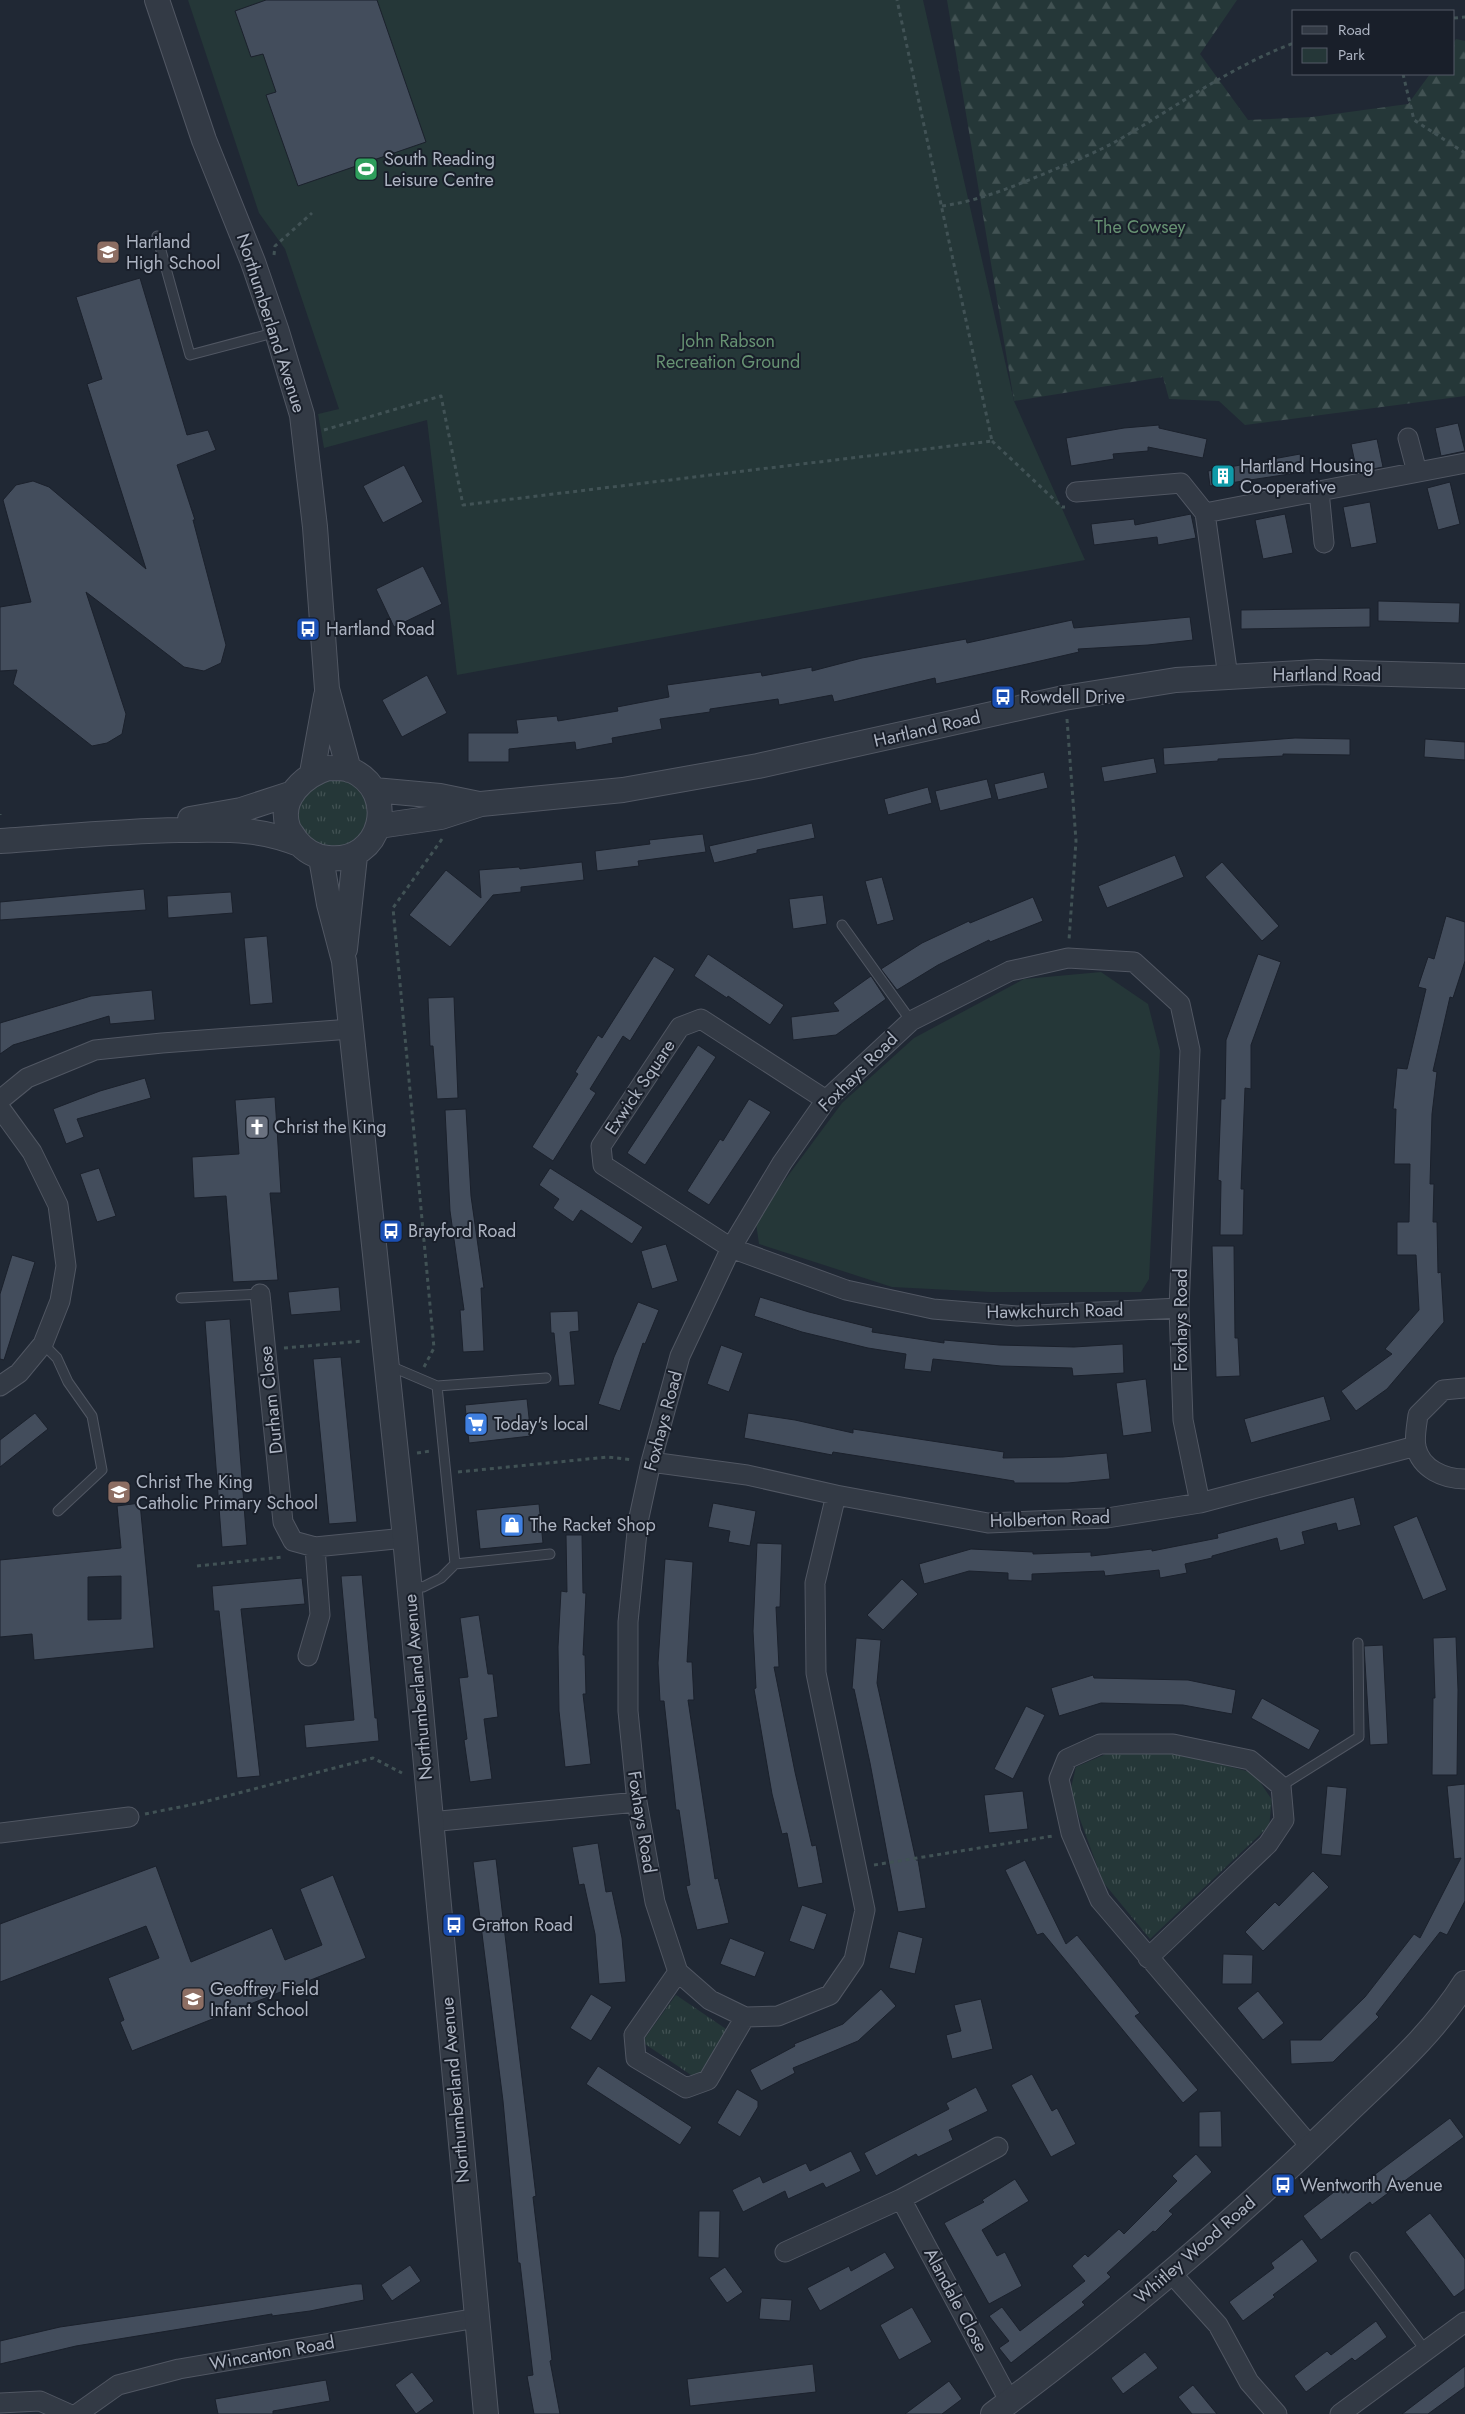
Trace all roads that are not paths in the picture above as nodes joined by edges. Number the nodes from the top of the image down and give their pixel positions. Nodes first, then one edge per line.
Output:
1 (157, 0) edge
2 (157, 236) dead end
3 (278, 332) junction
4 (1408, 438) dead end
5 (1465, 463) edge
6 (1417, 472) junction
7 (1319, 491) junction
8 (1076, 492) dead end
9 (1205, 513) junction
10 (1324, 543) dead end
11 (1465, 676) edge
12 (1228, 677) junction
13 (327, 689) junction
14 (349, 770) junction
15 (312, 773) junction
16 (374, 790) junction
17 (293, 793) junction
18 (481, 804) junction
19 (379, 826) junction
20 (125, 831) junction
21 (0, 841) edge
22 (300, 844) junction
23 (356, 856) junction
24 (321, 858) junction
25 (842, 926) dead end
26 (344, 961) junction
27 (911, 1021) junction
28 (351, 1030) junction
29 (0, 1100) edge
30 (826, 1100) junction
31 (0, 1108) edge
32 (731, 1248) junction
33 (260, 1294) joint
34 (181, 1298) dead end
35 (1178, 1308) junction
36 (43, 1344) junction
37 (385, 1363) junction
38 (546, 1378) dead end
39 (0, 1386) edge
40 (436, 1386) junction
41 (1465, 1388) edge
42 (1416, 1446) junction
43 (651, 1462) junction
44 (1465, 1479) edge
45 (836, 1495) junction
46 (1200, 1504) junction
47 (58, 1511) dead end
48 (404, 1538) junction
49 (315, 1547) junction
50 (550, 1554) dead end
51 (455, 1564) junction
52 (409, 1585) junction
53 (1358, 1643) dead end
54 (308, 1656) dead end
55 (1281, 1786) junction
56 (637, 1802) junction
57 (129, 1817) road end
58 (430, 1822) junction
59 (0, 1833) edge
60 (1148, 1958) junction
61 (678, 1972) junction
62 (1465, 1983) edge
63 (745, 2018) junction
64 (1311, 2147) junction
65 (998, 2148) dead end
66 (901, 2199) junction
67 (785, 2252) dead end
68 (1356, 2257) dead end
69 (1172, 2274) junction
70 (477, 2318) junction
71 (1465, 2322) edge
72 (1426, 2351) junction
73 (0, 2403) edge
74 (1002, 2408) edge
75 (68, 2414) edge
76 (77, 2414) edge
77 (486, 2414) edge
78 (1277, 2414) edge
79 (1340, 2414) edge

1 - 3 street, Northumberland Avenue
2 - 3 lane
3 - 13 street, Northumberland Avenue
4 - 6 street
5 - 6 street
6 - 7 street
7 - 9 street
7 - 10 street
8 - 9 street
9 - 12 street
11 - 12 street, Hartland Road
12 - 18 street, Hartland Road
13 - 14 street, Northumberland Avenue
13 - 15 street, Northumberland Avenue
14 - 15 street
14 - 16 street
15 - 17 street
16 - 18 street, Hartland Road
16 - 19 street
17 - 20 street
17 - 22 street
18 - 19 street, Hartland Road
19 - 23 street
20 - 21 street
20 - 22 street
22 - 24 street
23 - 24 street
23 - 26 street, Northumberland Avenue
24 - 26 street, Northumberland Avenue
25 - 27 lane
26 - 28 street, Northumberland Avenue
27 - 30 street, Foxhays Road
27 - 35 street, Foxhays Road
28 - 29 street
28 - 37 street, Northumberland Avenue
30 - 32 street, Foxhays Road
30 - 32 street, Exwick Square
31 - 36 street
32 - 35 street, Hawkchurch Road
32 - 43 street, Foxhays Road
33 - 34 lane
33 - 49 street, Durham Close
35 - 46 street, Foxhays Road
36 - 39 street
36 - 47 lane
37 - 40 lane
37 - 48 street, Northumberland Avenue
38 - 40 lane
40 - 51 lane
41 - 42 street
42 - 44 street
42 - 46 street, Holberton Road
43 - 45 street, Holberton Road
43 - 56 street, Foxhays Road
45 - 46 street, Holberton Road
45 - 63 street
48 - 49 street, Durham Close
48 - 52 street, Northumberland Avenue
49 - 54 street
50 - 51 lane
51 - 52 lane
52 - 58 street, Northumberland Avenue
53 - 55 lane
55 - 60 street
55 - 60 street
56 - 58 street
56 - 61 street, Foxhays Road
57 - 59 street
58 - 70 street, Northumberland Avenue
60 - 64 street
61 - 63 street
61 - 63 street
62 - 64 street, Whitley Wood Road
64 - 69 street, Whitley Wood Road
65 - 66 street
66 - 67 street
66 - 74 street, Alandale Close
68 - 72 lane
69 - 74 street, Whitley Wood Road
69 - 78 street
70 - 76 street, Wincanton Road
70 - 77 street, Northumberland Avenue
71 - 72 street
72 - 79 street
73 - 75 street

